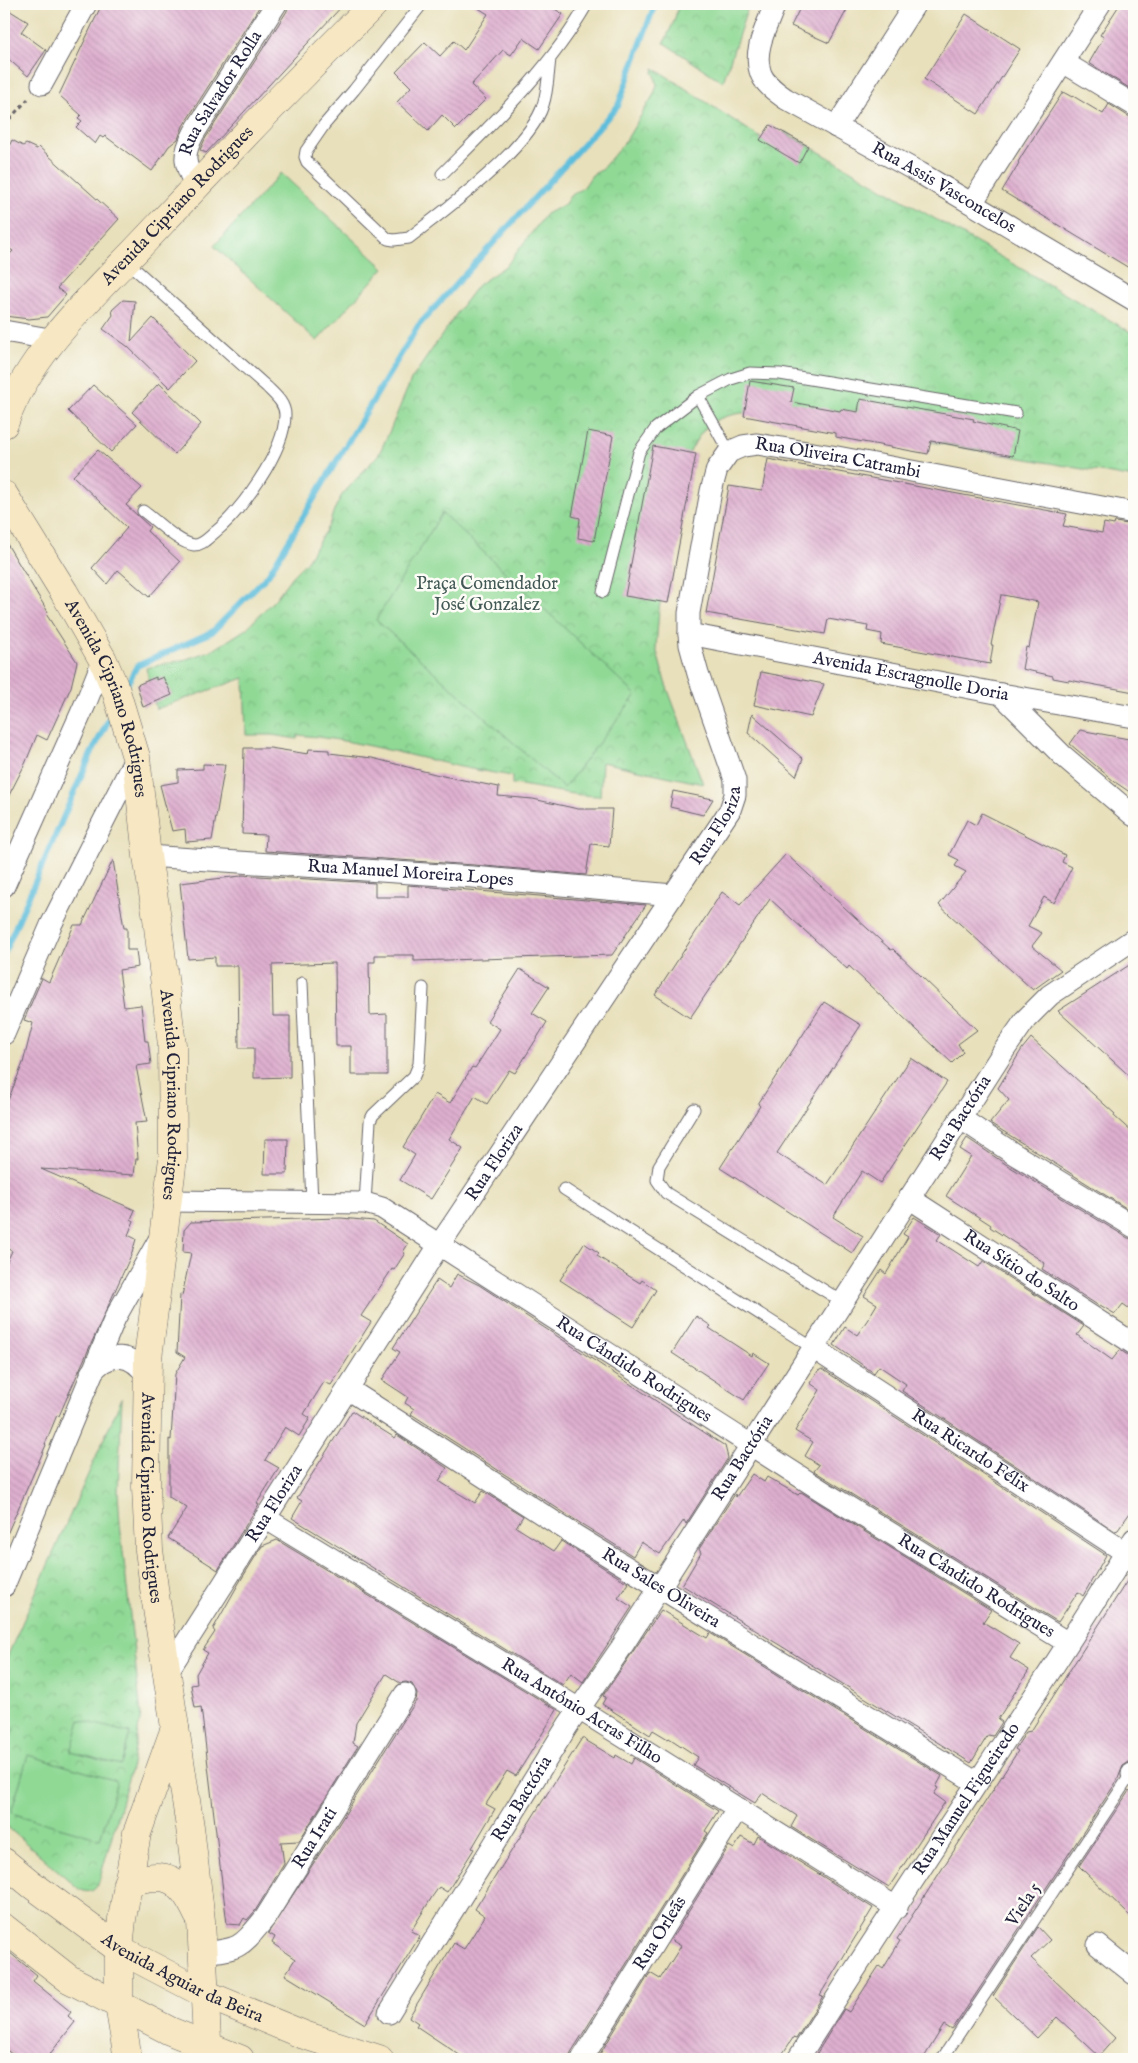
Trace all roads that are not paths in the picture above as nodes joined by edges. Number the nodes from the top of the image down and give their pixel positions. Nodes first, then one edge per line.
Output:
1 (86, 4) edge
2 (276, 4) edge
3 (374, 4) edge
4 (422, 4) edge
5 (587, 4) edge
6 (775, 4) edge
7 (915, 4) edge
8 (1100, 4) edge
9 (550, 59) junction
10 (1063, 62) junction
11 (42, 84) road end
12 (1134, 105) edge
13 (836, 127) junction
14 (442, 174) dead end
15 (196, 187) junction
16 (972, 203) junction
17 (126, 261) junction
18 (1134, 300) edge
19 (4, 331) edge
20 (54, 340) junction
21 (698, 396) junction
22 (1016, 413) dead end
23 (4, 424) edge
24 (729, 452) junction
25 (4, 495) edge
26 (143, 510) dead end
27 (1134, 513) edge
28 (603, 592) dead end
29 (689, 634) junction
30 (103, 660) junction
31 (1001, 694) junction
32 (1134, 717) edge
33 (136, 757) junction
34 (1134, 816) edge
35 (147, 856) junction
36 (4, 886) edge
37 (673, 895) junction
38 (1134, 939) edge
39 (302, 983) dead end
40 (423, 988) dead end
41 (4, 1034) edge
42 (694, 1109) dead end
43 (960, 1118) junction
44 (564, 1189) dead end
45 (909, 1198) junction
46 (168, 1201) junction
47 (312, 1202) junction
48 (365, 1203) junction
49 (1134, 1227) edge
50 (163, 1232) junction
51 (440, 1244) junction
52 (842, 1302) junction
53 (1134, 1344) edge
54 (813, 1348) junction
55 (90, 1373) junction
56 (147, 1376) junction
57 (348, 1389) junction
58 (751, 1444) junction
59 (265, 1518) junction
60 (1132, 1550) edge
61 (4, 1586) edge
62 (659, 1587) junction
63 (1068, 1643) junction
64 (166, 1674) junction
65 (405, 1694) dead end
66 (579, 1709) junction
67 (175, 1726) junction
68 (1134, 1773) edge
69 (977, 1783) junction
70 (738, 1808) junction
71 (4, 1862) edge
72 (127, 1883) junction
73 (896, 1908) junction
74 (201, 1921) junction
75 (4, 1928) edge
76 (1098, 1945) dead end
77 (119, 1949) junction
78 (202, 1953) junction
79 (1134, 1974) edge
80 (205, 1994) junction
81 (119, 2005) junction
82 (389, 2013) dead end
83 (208, 2054) edge
84 (128, 2059) edge
85 (240, 2059) edge
86 (379, 2059) edge
87 (582, 2059) edge
88 (798, 2059) edge
89 (942, 2059) edge

1 - 11 street
2 - 15 street, Rua Salvador Rolla
3 - 15 main road, Avenida Cipriano Rodrigues
4 - 9 lane
5 - 9 lane
6 - 13 street, Rua Assis Vasconcelos
7 - 13 street
8 - 10 street
9 - 14 lane
10 - 12 street
10 - 16 street
13 - 16 street, Rua Assis Vasconcelos
15 - 17 main road, Avenida Cipriano Rodrigues
16 - 18 street, Rua Assis Vasconcelos
17 - 20 main road, Avenida Cipriano Rodrigues
17 - 26 lane
19 - 20 street
20 - 23 main road, Avenida Cipriano Rodrigues
21 - 22 lane
21 - 24 lane
21 - 28 lane
24 - 27 street, Rua Oliveira Catrambi
24 - 29 street, Rua Oliveira Catrambi
25 - 30 main road, Avenida Cipriano Rodrigues
29 - 31 street, Avenida Escragnolle Doria
29 - 37 street, Rua Floriza
30 - 33 main road, Avenida Cipriano Rodrigues
30 - 36 street
31 - 32 street, Avenida Escragnolle Doria
31 - 34 street
33 - 35 main road, Avenida Cipriano Rodrigues
33 - 41 street
35 - 37 street, Rua Manuel Moreira Lopes
35 - 46 main road, Avenida Cipriano Rodrigues
37 - 51 street, Rua Floriza
38 - 43 street, Rua Bactória
39 - 47 lane
40 - 48 lane
42 - 52 lane
43 - 45 street, Rua Bactória
43 - 49 street
44 - 54 lane
45 - 52 street, Rua Bactória
45 - 53 street, Rua Sítio do Salto
46 - 47 street, Rua Cândido Rodrigues
46 - 50 main road, Avenida Cipriano Rodrigues
47 - 48 street, Rua Cândido Rodrigues
48 - 51 street, Rua Cândido Rodrigues
50 - 55 street
50 - 56 main road, Avenida Cipriano Rodrigues
51 - 57 street, Rua Floriza
51 - 58 street, Rua Cândido Rodrigues
52 - 54 street, Rua Bactória
54 - 58 street, Rua Bactória
54 - 60 street, Rua Ricardo Félix
55 - 56 street
55 - 61 street
56 - 64 main road, Avenida Cipriano Rodrigues
57 - 59 street, Rua Floriza
57 - 62 street, Rua Sales Oliveira
58 - 62 street, Rua Bactória
58 - 63 street, Rua Cândido Rodrigues
59 - 64 street, Rua Floriza
59 - 66 street, Rua Antônio Acras Filho
60 - 63 street, Rua Manuel Figueiredo
62 - 66 street, Rua Bactória
62 - 69 street, Rua Sales Oliveira
63 - 69 street, Rua Manuel Figueiredo
64 - 67 main road, Avenida Cipriano Rodrigues
65 - 78 street, Rua Irati
66 - 70 street, Rua Antônio Acras Filho
66 - 82 street, Rua Bactória
67 - 72 main road, Avenida Cipriano Rodrigues
67 - 74 main road, Avenida Cipriano Rodrigues
68 - 89 lane, Viela 5
69 - 73 street, Rua Manuel Figueiredo
70 - 73 street, Rua Antônio Acras Filho
70 - 87 street, Rua Orleãs
71 - 77 main road, Avenida Aguiar da Beira
72 - 74 main road
72 - 77 main road, Avenida Cipriano Rodrigues
73 - 88 street, Rua Manuel Figueiredo
74 - 78 main road, Avenida Cipriano Rodrigues
75 - 81 main road
76 - 79 street
77 - 80 main road, Avenida Aguiar da Beira
77 - 81 main road, Avenida Cipriano Rodrigues
78 - 80 main road, Avenida Cipriano Rodrigues
80 - 83 main road, Avenida Cipriano Rodrigues
80 - 86 main road, Avenida Aguiar da Beira
81 - 83 main road
81 - 84 main road, Avenida Cipriano Rodrigues
83 - 85 main road

